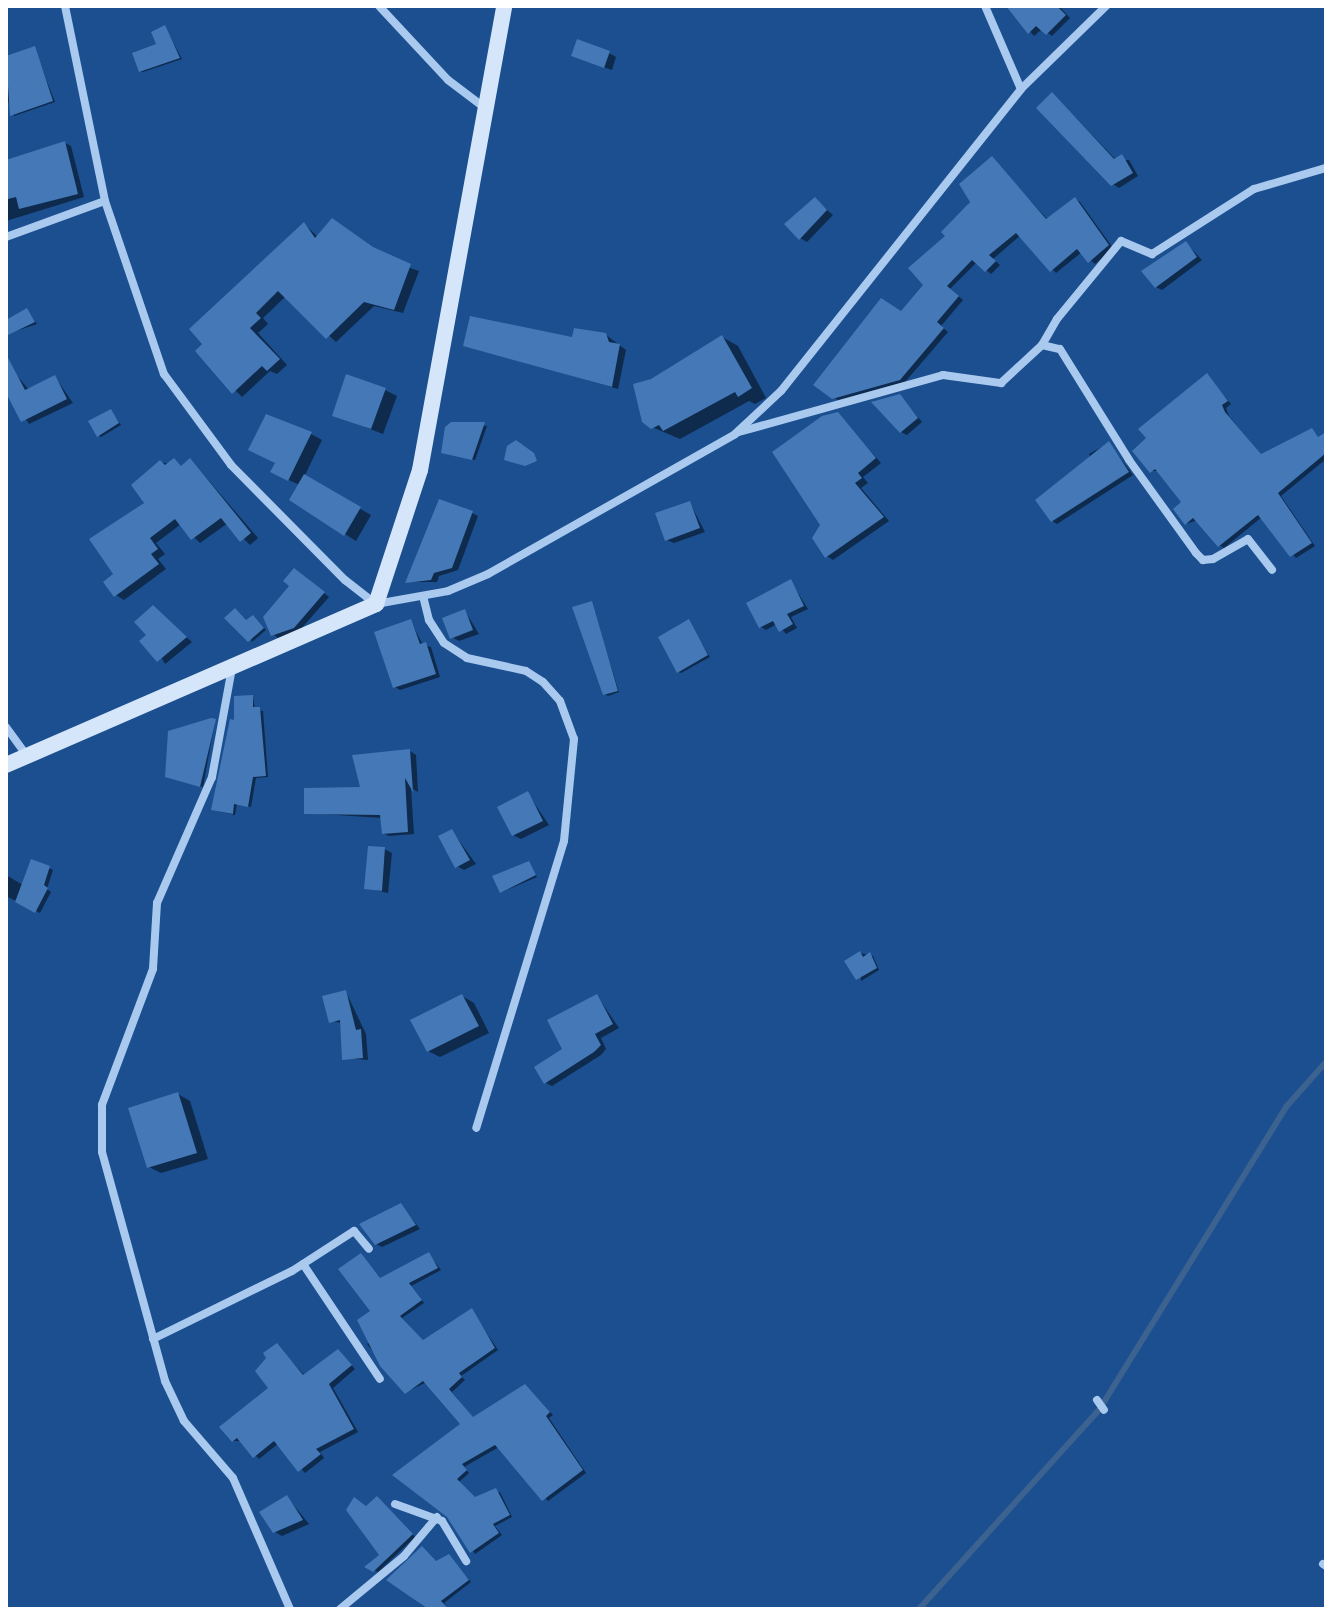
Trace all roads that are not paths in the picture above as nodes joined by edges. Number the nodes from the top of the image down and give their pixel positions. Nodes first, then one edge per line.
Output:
1 (65, 6) edge
2 (379, 6) edge
3 (504, 6) edge
4 (985, 6) edge
5 (1106, 6) edge
6 (1021, 89) junction
7 (486, 108) junction
8 (1326, 168) edge
9 (105, 201) junction
10 (6, 237) edge
11 (1042, 345) junction
12 (735, 434) junction
13 (1272, 570) dead end
14 (423, 596) junction
15 (376, 604) junction
16 (232, 667) junction
17 (6, 727) edge
18 (28, 756) junction
19 (6, 765) edge
20 (476, 1128) dead end
21 (369, 1249) dead end
22 (303, 1264) junction
23 (153, 1339) junction
24 (380, 1379) dead end
25 (1097, 1400) dead end
26 (1104, 1410) dead end
27 (395, 1504) dead end
28 (437, 1517) junction
29 (466, 1561) dead end
30 (290, 1609) edge
31 (340, 1609) edge

1 - 9 street
2 - 7 street
3 - 7 street
4 - 6 street
5 - 6 street
6 - 12 street
7 - 15 street
8 - 11 street
9 - 10 street
9 - 15 street
11 - 12 street
11 - 13 street
12 - 14 street
14 - 15 street
14 - 20 street
15 - 16 street
16 - 18 street
16 - 23 street
17 - 18 street
18 - 19 street
21 - 22 street
22 - 23 street
22 - 24 street
23 - 30 street
25 - 26 street
27 - 28 street
28 - 29 street
28 - 31 street

